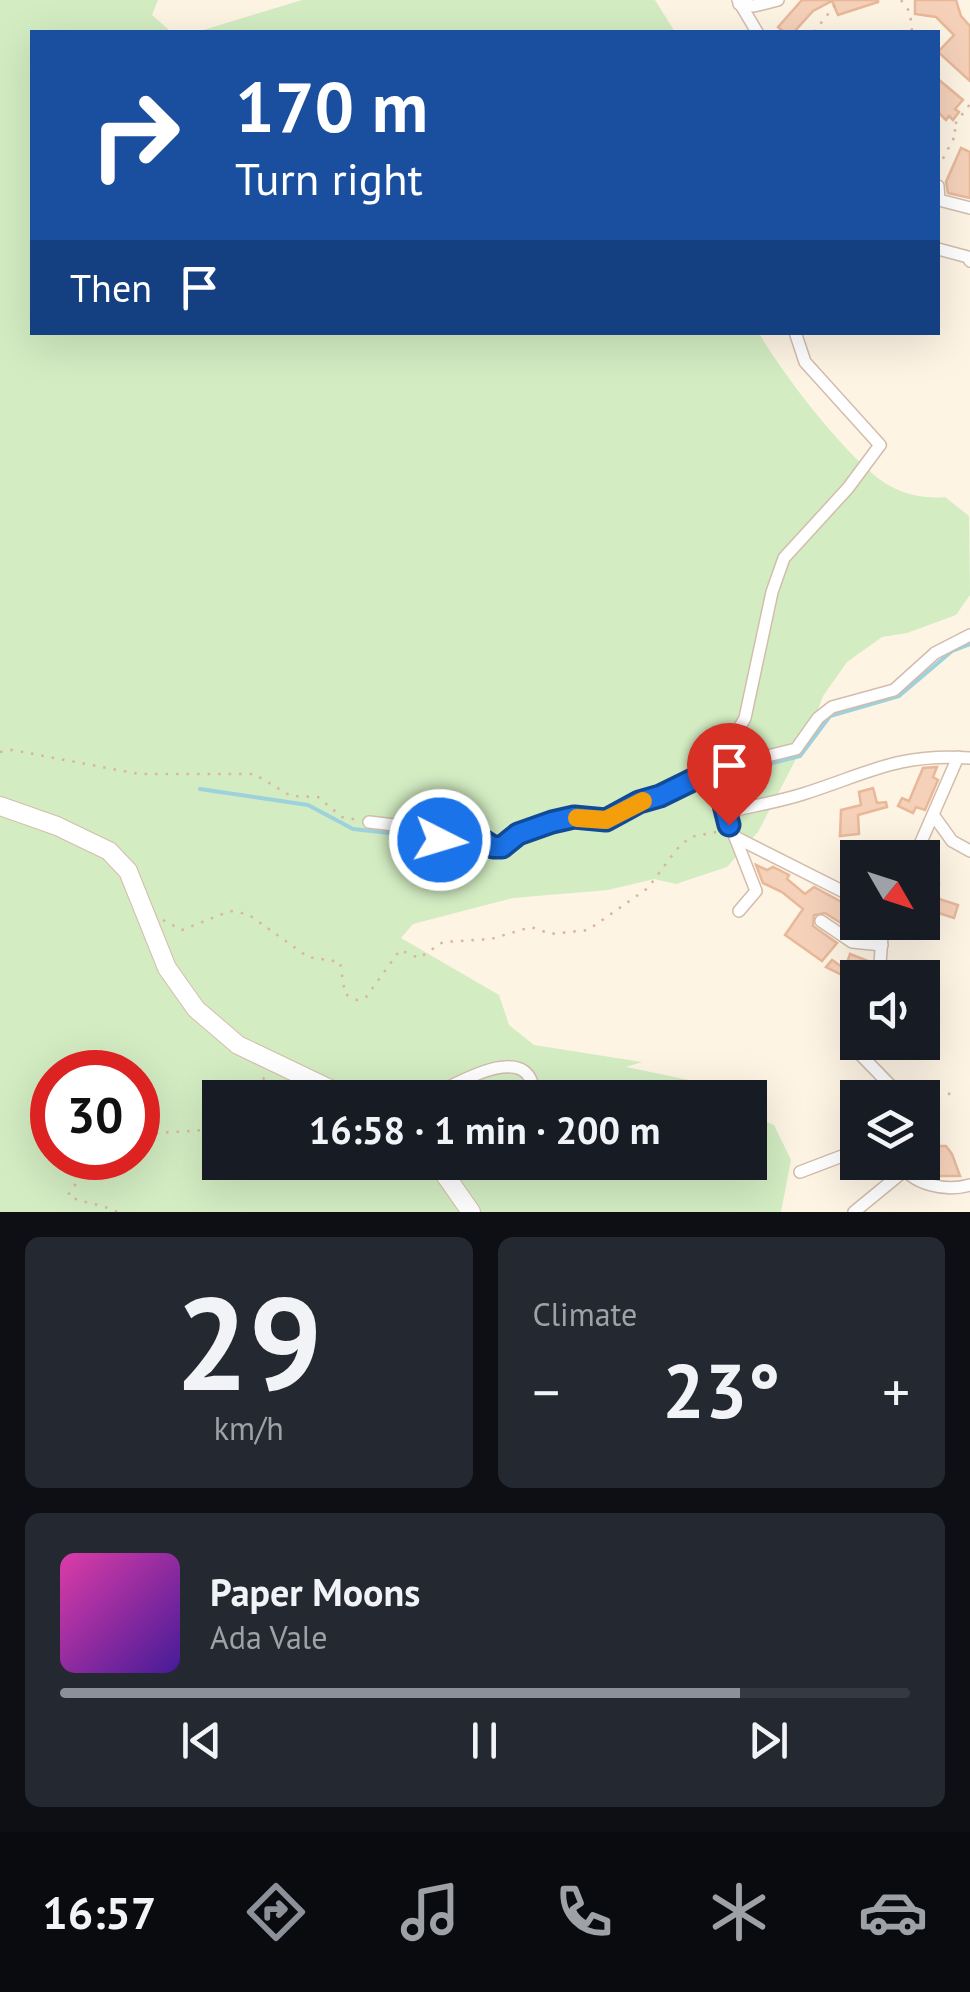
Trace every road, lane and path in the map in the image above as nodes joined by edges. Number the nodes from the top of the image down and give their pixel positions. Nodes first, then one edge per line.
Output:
1 (778, 0) edge
2 (839, 0) edge
3 (901, 0) edge
4 (738, 2) edge
5 (756, 30) edge
6 (816, 30) edge
7 (912, 30) edge
8 (970, 104) edge
9 (940, 164) edge
10 (940, 200) edge
11 (970, 208) edge
12 (940, 250) edge
13 (970, 261) edge
14 (795, 335) edge
15 (970, 635) edge
16 (0, 752) edge
17 (964, 757) edge
18 (716, 775) junction
19 (0, 806) edge
20 (727, 812) junction
21 (934, 816) junction
22 (369, 822) joint
23 (733, 834) junction
24 (923, 840) edge
25 (970, 851) edge
26 (840, 889) edge
27 (142, 905) junction
28 (740, 911) dead end
29 (821, 921) dead end
30 (882, 940) edge
31 (882, 945) junction
32 (881, 960) edge
33 (865, 1060) edge
34 (274, 1062) junction
35 (263, 1080) edge
36 (312, 1080) edge
37 (472, 1080) edge
38 (531, 1080) edge
39 (882, 1080) edge
40 (940, 1094) edge
41 (951, 1094) dead end
42 (202, 1130) edge
43 (840, 1157) edge
44 (800, 1172) dead end
45 (448, 1180) edge
46 (888, 1180) edge
47 (919, 1180) edge
48 (970, 1185) edge
49 (117, 1212) edge
50 (470, 1212) edge
51 (854, 1212) edge

1 - 4 street
2 - 6 path
3 - 7 path
4 - 5 street
8 - 9 path
10 - 11 street
12 - 13 street
14 - 18 street
15 - 18 street
16 - 22 path
17 - 20 street
17 - 21 street
18 - 20 street
18 - 22 street
19 - 27 main road
20 - 23 street
21 - 24 street
21 - 25 street
23 - 26 street
23 - 27 path
23 - 28 street
27 - 34 main road
29 - 31 street
30 - 31 street
31 - 32 street
33 - 39 street
34 - 35 path
34 - 36 main road
37 - 38 street
40 - 41 path
42 - 49 path
43 - 44 street
45 - 50 main road
46 - 51 street
47 - 48 street

